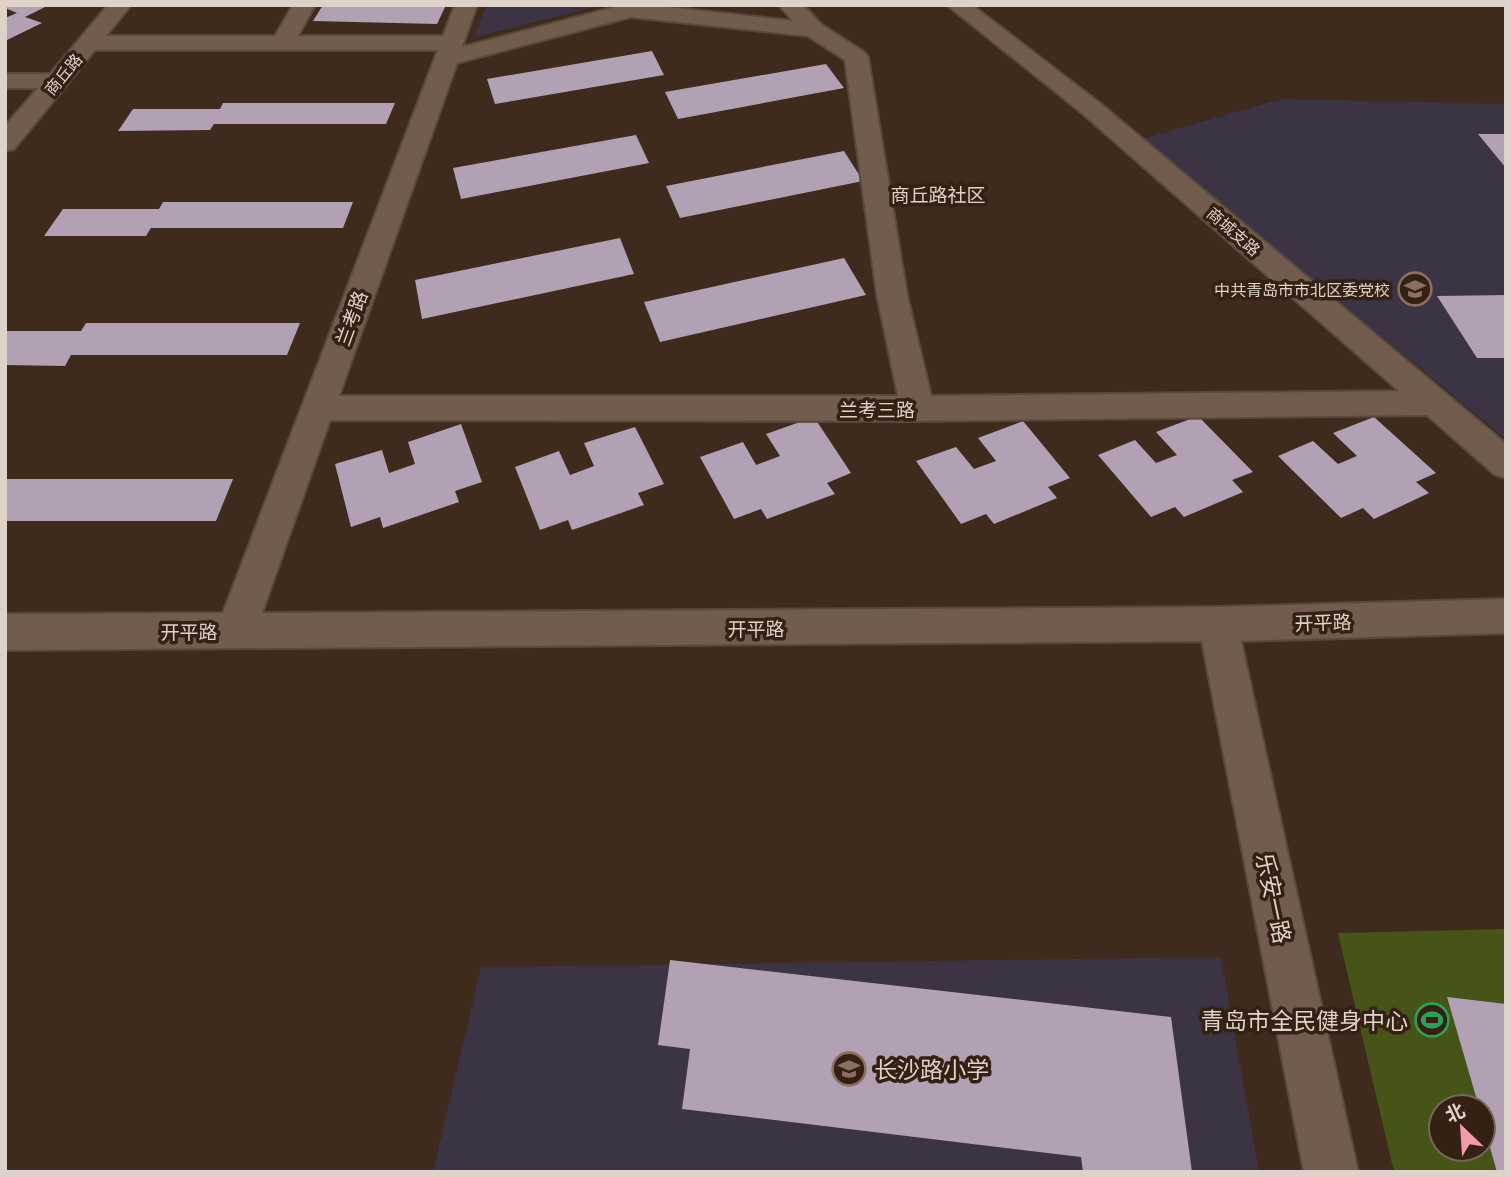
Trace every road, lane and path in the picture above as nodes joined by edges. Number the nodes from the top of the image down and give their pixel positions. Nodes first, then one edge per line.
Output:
1 (120, 5) edge
2 (304, 5) edge
3 (466, 5) edge
4 (790, 5) edge
5 (958, 5) edge
6 (631, 8) edge
7 (814, 30) junction
8 (89, 43) junction
9 (282, 43) junction
10 (449, 50) junction
11 (57, 80) junction
12 (5, 81) edge
13 (5, 144) edge
14 (1436, 403) junction
15 (318, 408) junction
16 (917, 409) junction
17 (1506, 464) edge
18 (1506, 617) edge
19 (1218, 624) junction
20 (236, 631) junction
21 (5, 632) edge
22 (1331, 1172) edge

1 - 8 street, 商丘路
2 - 9 street
3 - 10 street, 兰考路
4 - 7 street
5 - 14 street, 商城支路
6 - 7 street
6 - 10 street
7 - 16 street
8 - 9 street
8 - 11 street, 商丘路
9 - 10 street
10 - 15 street, 兰考路
11 - 12 street
11 - 13 street, 商丘路
14 - 16 street, 兰考三路
14 - 17 street, 商城支路
15 - 16 street, 兰考三路
15 - 20 street, 兰考路
18 - 19 street, 开平路
19 - 20 street, 开平路
19 - 22 street, 乐安一路
20 - 21 street, 开平路

